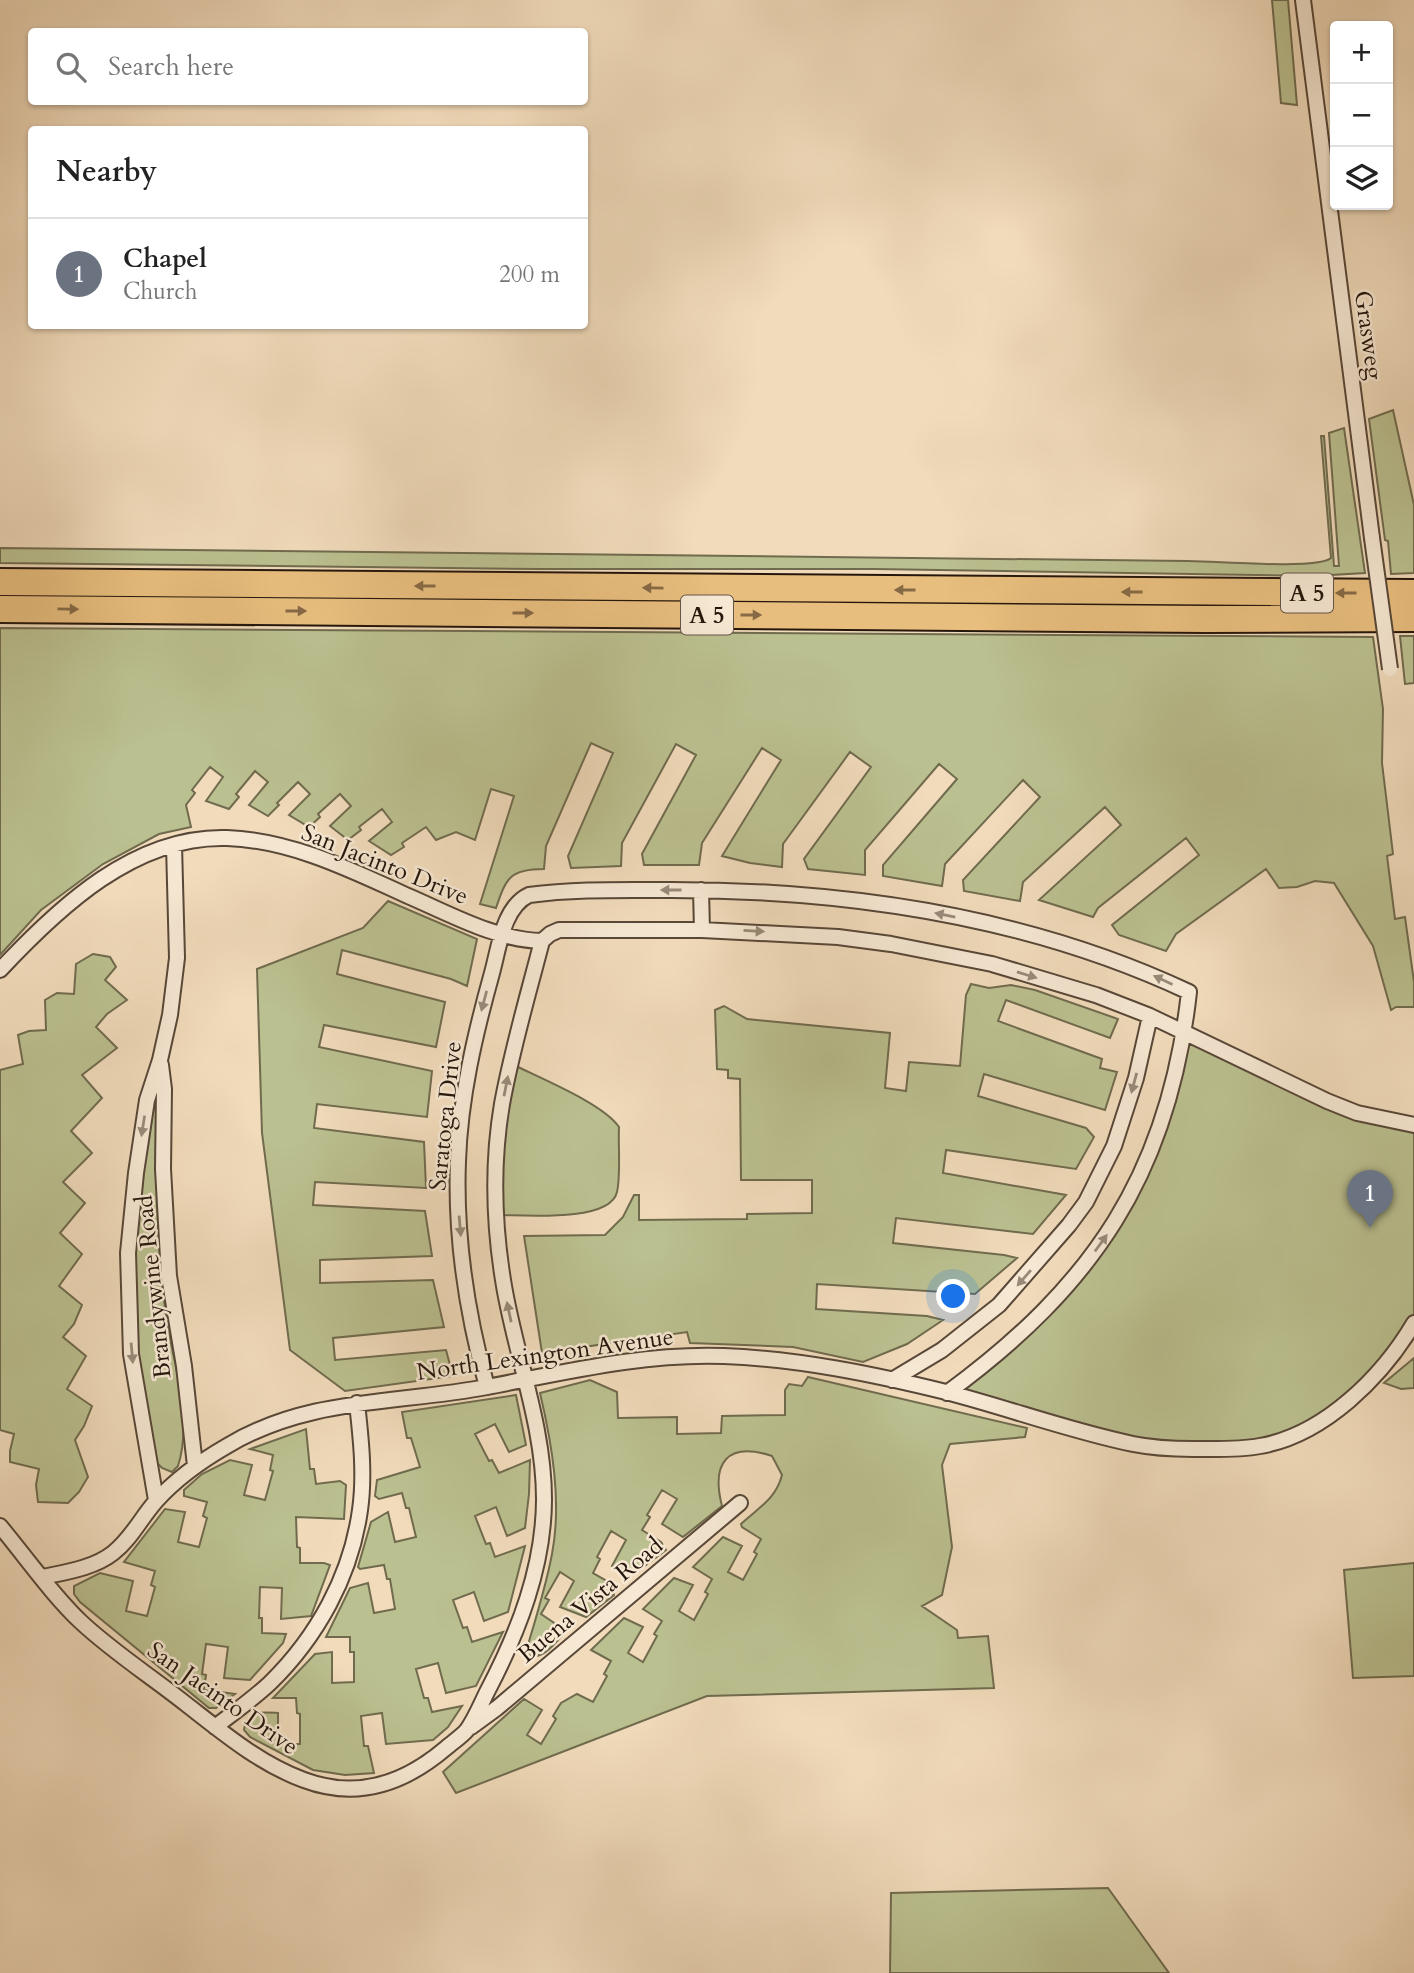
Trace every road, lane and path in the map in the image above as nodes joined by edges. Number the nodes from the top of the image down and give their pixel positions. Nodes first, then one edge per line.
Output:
1 (1303, 0) edge
2 (0, 582) edge
3 (1414, 593) edge
4 (0, 609) edge
5 (1414, 618) edge
6 (1390, 672) dead end
7 (174, 845) junction
8 (701, 890) junction
9 (702, 930) junction
10 (502, 935) junction
11 (542, 941) junction
12 (0, 970) edge
13 (1150, 1017) junction
14 (1185, 1031) junction
15 (160, 1060) junction
16 (1414, 1125) edge
17 (1414, 1323) edge
18 (1414, 1338) edge
19 (1401, 1345) junction
20 (526, 1378) junction
21 (892, 1380) junction
22 (487, 1387) junction
23 (947, 1392) junction
24 (357, 1404) junction
25 (195, 1466) junction
26 (156, 1500) junction
27 (740, 1503) dead end
28 (0, 1526) edge
29 (43, 1577) junction
30 (215, 1727) junction
31 (467, 1730) junction

1 - 6 street, Grasweg, bridge
3 -> 2 highway, A 5
4 -> 5 highway, A 5
7 - 10 street, San Jacinto Drive
7 - 12 street, San Jacinto Drive
7 - 15 street, Brandywine Road
8 - 9 street
8 -> 10 street, Saratoga Drive
14 -> 8 street, Saratoga Drive
9 - 11 street
9 -> 13 street
10 - 11 street, San Jacinto Drive
10 -> 22 street, Saratoga Drive
20 -> 11 street
13 - 14 street
13 -> 21 street
14 - 16 street
23 -> 14 street
15 - 25 street, Brandywine Road
15 -> 26 street, Brandywine Road
17 - 19 street, North Lexington Avenue
18 - 19 street, North Lexington Avenue
19 - 23 street, North Lexington Avenue
20 - 21 street, North Lexington Avenue
20 - 22 street, North Lexington Avenue
20 - 31 street, San Jacinto Drive
21 - 23 street, North Lexington Avenue
22 - 24 street, North Lexington Avenue
24 - 25 street, North Lexington Avenue
24 - 30 street
25 - 26 street, North Lexington Avenue
26 - 29 street, North Lexington Avenue
27 - 31 street, Buena Vista Road
28 - 29 street, San Jacinto Drive
29 - 30 street, San Jacinto Drive
30 - 31 street, San Jacinto Drive

